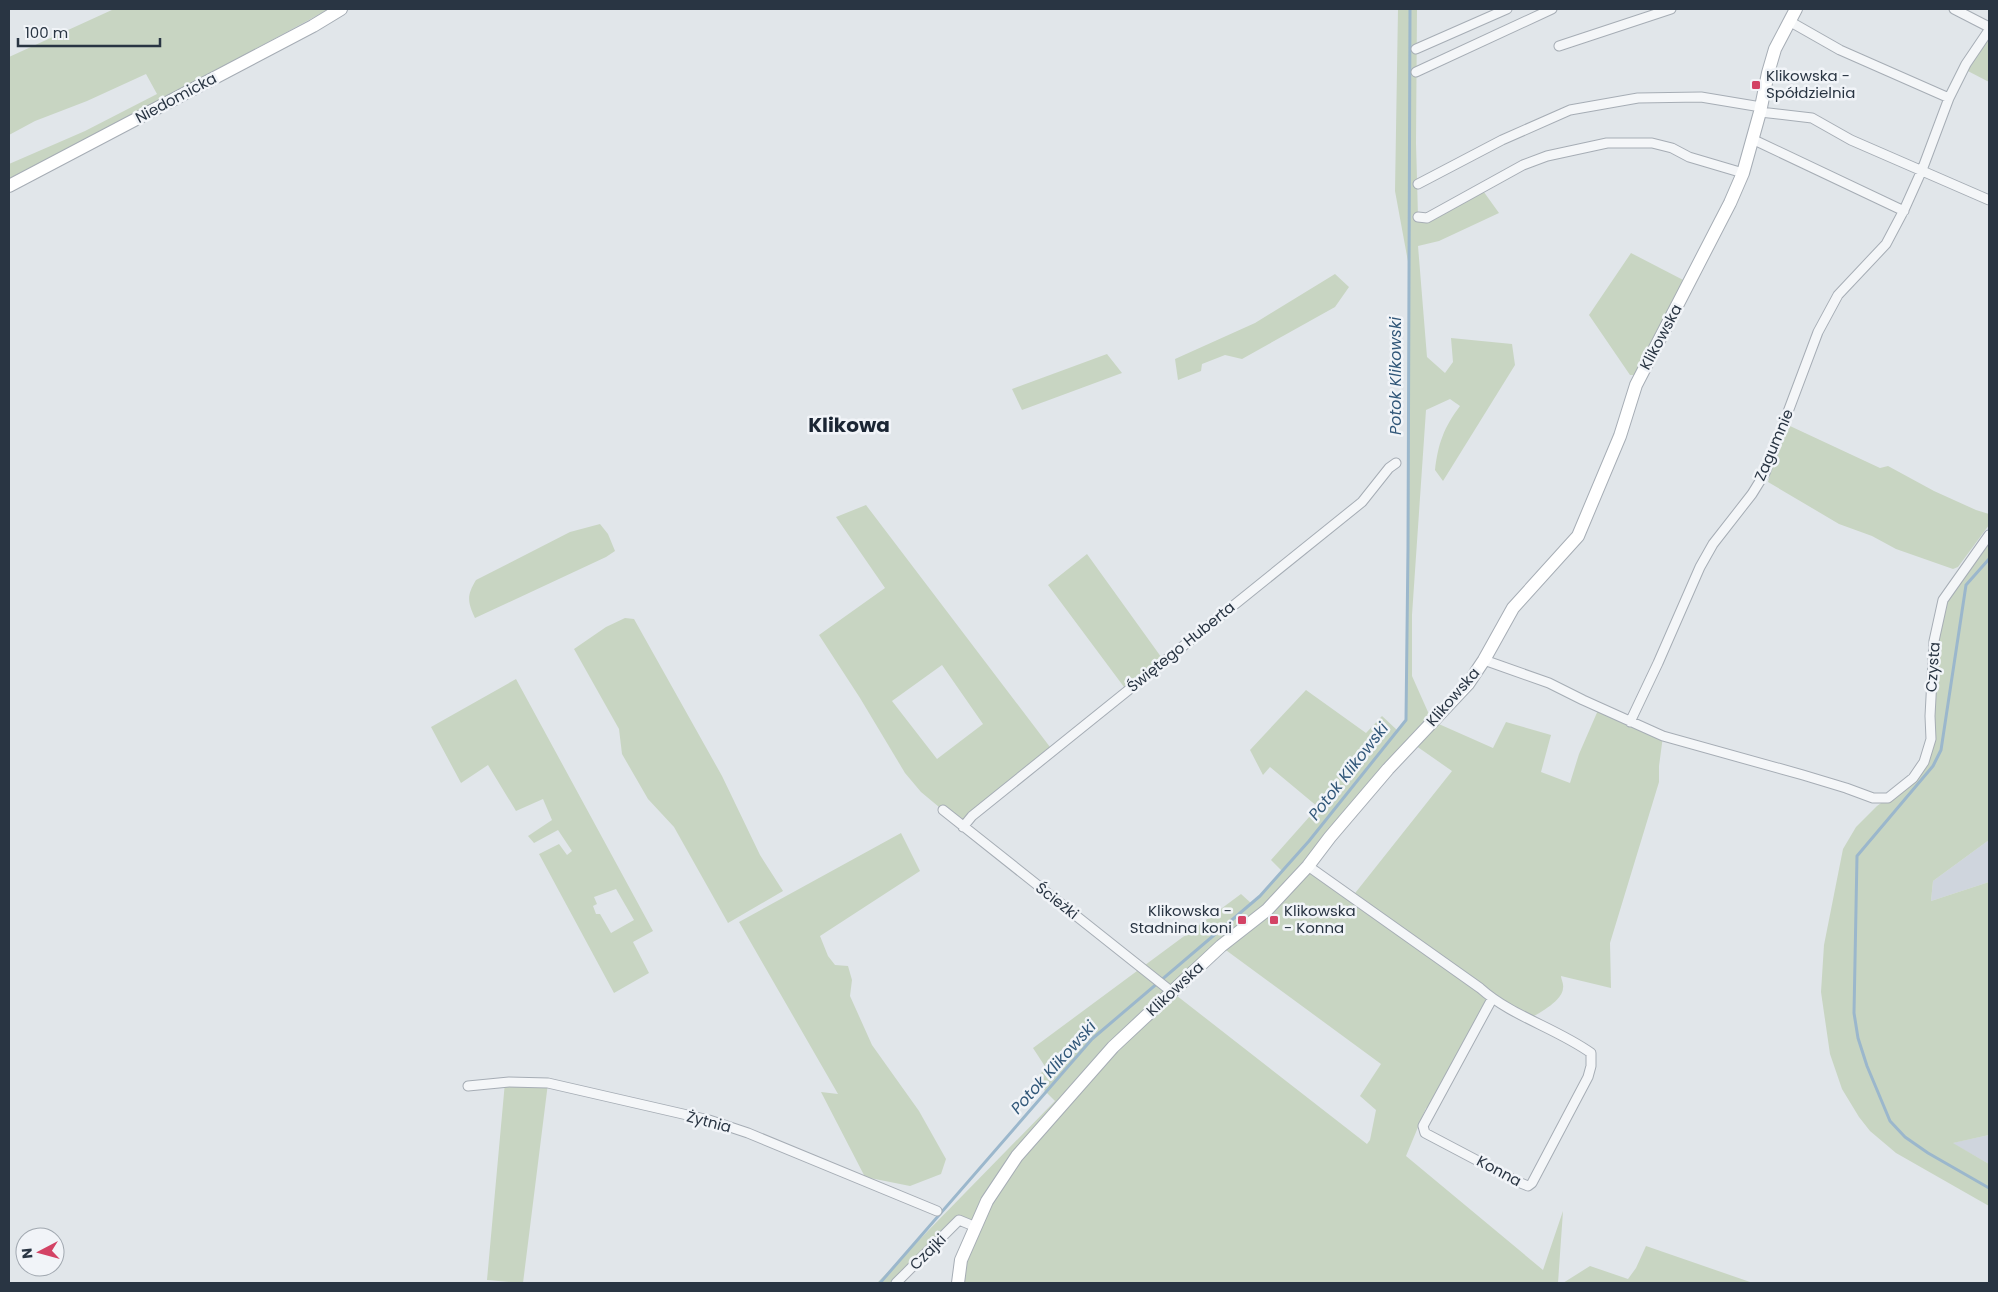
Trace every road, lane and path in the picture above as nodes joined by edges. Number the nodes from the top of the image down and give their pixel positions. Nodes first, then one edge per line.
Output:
1 (341, 9) edge
2 (1507, 9) edge
3 (1552, 9) edge
4 (1671, 9) edge
5 (1796, 9) edge
6 (1954, 9) edge
7 (1788, 21) junction
8 (1989, 29) edge
9 (1559, 46) dead end
10 (1416, 48) dead end
11 (1416, 72) dead end
12 (1949, 98) junction
13 (1761, 109) junction
14 (1752, 139) junction
15 (1922, 170) junction
16 (1743, 173) junction
17 (1418, 184) dead end
18 (9, 186) edge
19 (1989, 200) edge
20 (1904, 211) junction
21 (1418, 217) dead end
22 (1396, 463) dead end
23 (1989, 535) edge
24 (1484, 660) junction
25 (1630, 722) junction
26 (943, 810) dead end
27 (963, 827) junction
28 (1308, 866) junction
29 (1167, 989) junction
30 (1492, 999) junction
31 (468, 1086) dead end
32 (937, 1211) dead end
33 (976, 1227) junction
34 (896, 1283) edge
35 (958, 1283) edge

1 - 18 street, Niedomicka
2 - 10 street
3 - 11 street
4 - 9 street
5 - 7 street, Klikowska
6 - 8 street
7 - 12 street
7 - 13 street, Klikowska
8 - 12 street, Zagumnie
12 - 15 street, Zagumnie
13 - 14 street, Klikowska
13 - 15 street
13 - 17 street
14 - 16 street, Klikowska
14 - 20 street
15 - 19 street
15 - 20 street, Zagumnie
16 - 21 street
16 - 24 street, Klikowska
20 - 25 street, Zagumnie
22 - 27 street, Świętego Huberta
23 - 25 street, Czysta
24 - 25 street
24 - 28 street, Klikowska
26 - 27 street, Ścieżki
27 - 29 street, Ścieżki
28 - 29 street, Klikowska
28 - 30 street, Konna
29 - 33 street, Klikowska
30 - 30 street, Konna
31 - 32 street, Żytnia
33 - 34 street, Czajki
33 - 35 street, Klikowska

